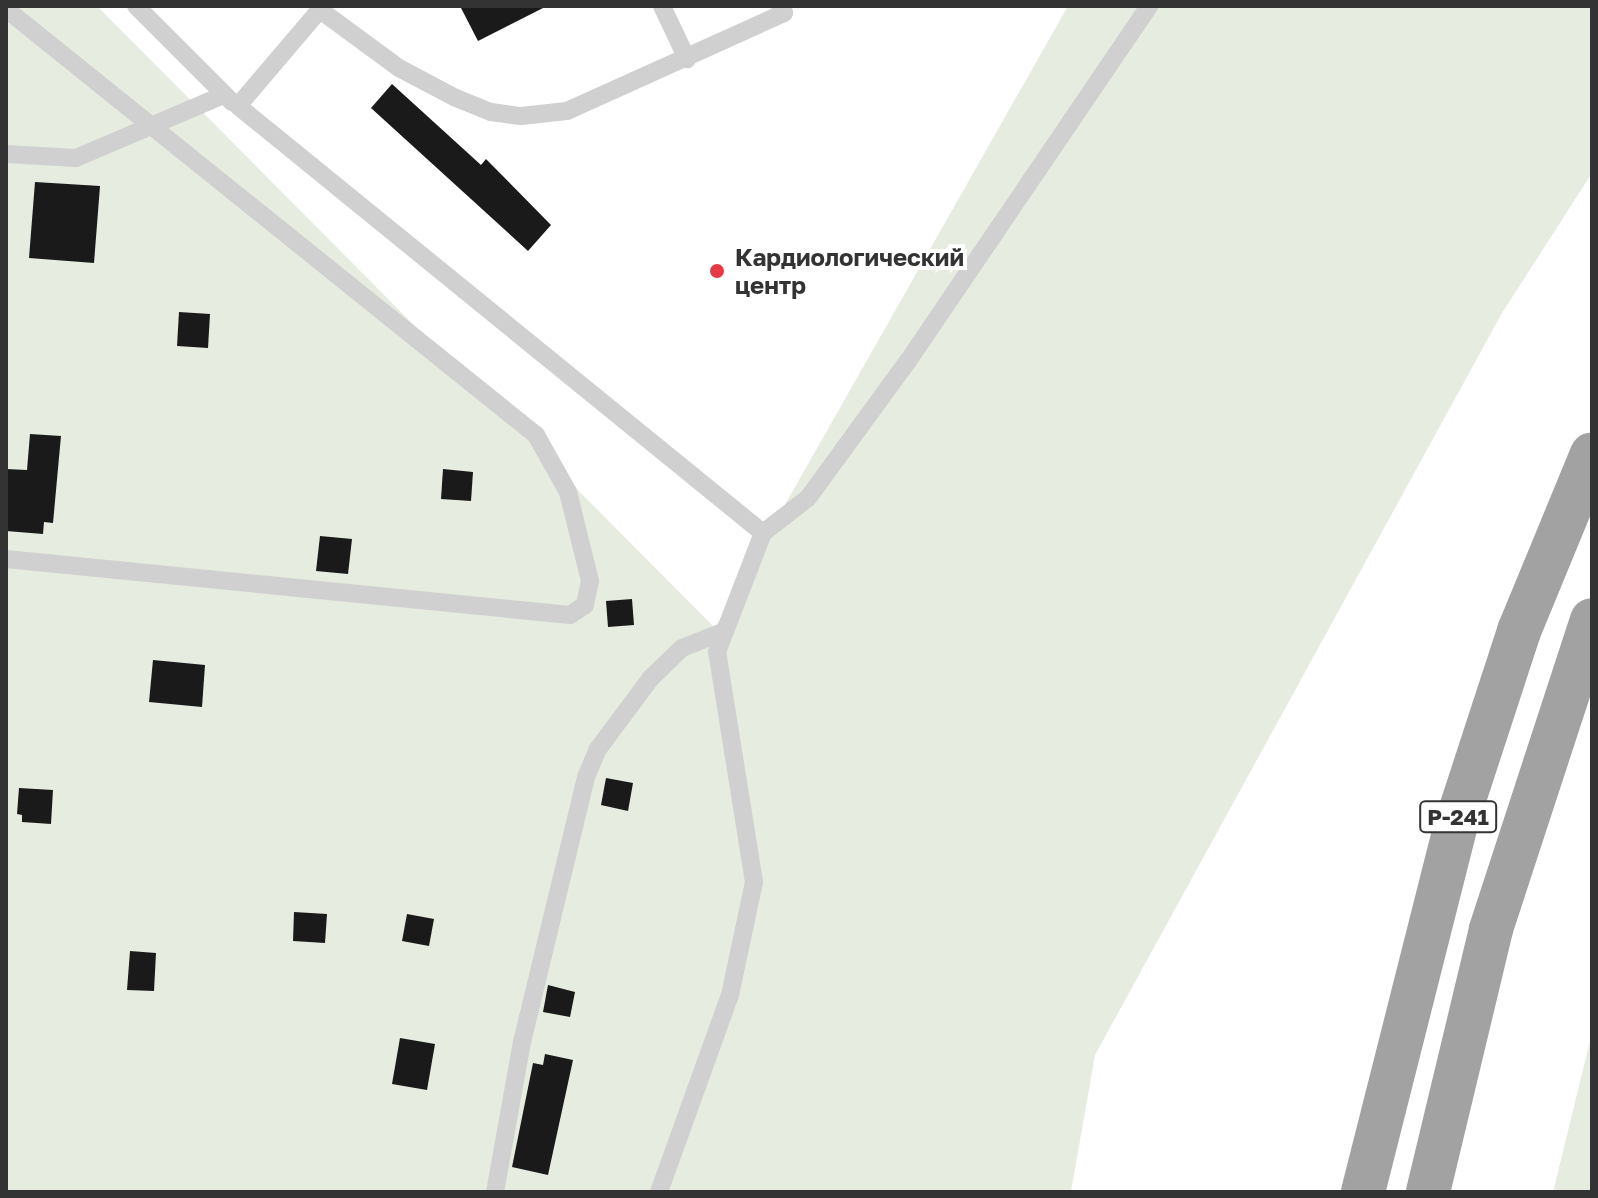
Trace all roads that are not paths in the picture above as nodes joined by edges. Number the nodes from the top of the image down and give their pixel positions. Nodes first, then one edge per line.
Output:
1 (136, 6) edge
2 (662, 6) edge
3 (780, 6) edge
4 (1149, 6) edge
5 (321, 8) edge
6 (6, 9) edge
7 (687, 59) junction
8 (231, 101) junction
9 (156, 127) junction
10 (6, 154) edge
11 (1592, 454) edge
12 (763, 533) junction
13 (6, 559) edge
14 (1592, 620) edge
15 (725, 631) junction
16 (495, 1192) edge
17 (659, 1192) edge
18 (1363, 1192) edge
19 (1428, 1192) edge

1 - 8 lane
2 - 7 lane
3 - 7 lane
4 - 12 lane
5 - 7 lane
5 - 8 lane
6 - 9 lane
8 - 9 lane
8 - 12 lane
9 - 10 lane
9 - 13 lane
11 - 18 highway, Р-241
12 - 15 lane
14 - 19 highway, Р-241
15 - 16 lane
15 - 17 lane

